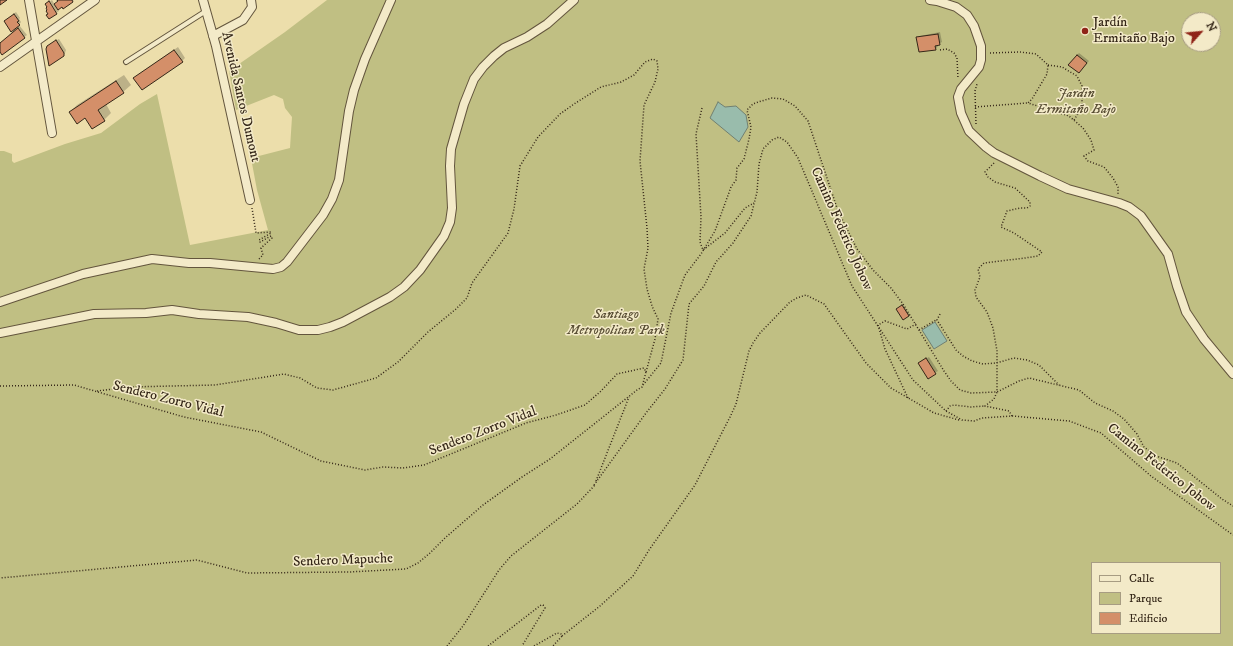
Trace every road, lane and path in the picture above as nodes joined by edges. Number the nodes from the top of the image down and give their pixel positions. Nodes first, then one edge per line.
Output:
1 (29, 0) edge
2 (94, 0) edge
3 (203, 0) edge
4 (251, 0) edge
5 (391, 0) edge
6 (574, 0) edge
7 (930, 0) edge
8 (206, 12) junction
9 (213, 36) junction
10 (36, 42) junction
11 (940, 50) dead end
12 (982, 53) junction
13 (126, 62) dead end
14 (1048, 65) junction
15 (0, 67) edge
16 (976, 84) dead end
17 (958, 96) junction
18 (1028, 103) junction
19 (975, 107) junction
20 (702, 108) dead end
21 (1074, 120) junction
22 (976, 128) dead end
23 (52, 133) dead end
24 (1000, 156) junction
25 (250, 200) joint
26 (754, 203) junction
27 (1119, 203) junction
28 (703, 250) junction
29 (251, 267) junction
30 (0, 302) edge
31 (940, 314) dead end
32 (937, 320) junction
33 (916, 324) junction
34 (878, 325) junction
35 (919, 330) junction
36 (0, 333) edge
37 (996, 363) junction
38 (646, 372) junction
39 (1233, 374) edge
40 (0, 386) edge
41 (1059, 386) junction
42 (642, 387) junction
43 (95, 391) junction
44 (997, 392) junction
45 (630, 395) junction
46 (908, 398) junction
47 (985, 406) junction
48 (946, 411) junction
49 (1012, 416) junction
50 (962, 420) junction
51 (594, 485) junction
52 (1233, 506) edge
53 (1233, 535) edge
54 (0, 578) edge
55 (562, 636) junction
56 (447, 646) edge
57 (488, 646) edge
58 (522, 646) edge
59 (534, 646) edge
60 (553, 646) edge

1 - 10 street
2 - 10 street
3 - 8 street, Avenida Santos Dumont
4 - 9 street
5 - 29 street
6 - 36 street
7 - 12 street
8 - 9 street, Avenida Santos Dumont
8 - 13 lane
9 - 25 street, Avenida Santos Dumont
10 - 15 street
10 - 23 street
11 - 17 path
12 - 14 path
12 - 17 street
14 - 18 path
14 - 21 path
16 - 19 path
17 - 24 street
18 - 19 path
18 - 21 path
19 - 22 path
20 - 28 path
21 - 27 path
24 - 27 street
24 - 37 path
25 - 29 path
26 - 28 path
26 - 34 path, Camino Federico Johow
26 - 51 path, Camino Federico Johow
27 - 39 street
28 - 33 path
28 - 42 path
29 - 30 street
31 - 32 path
32 - 35 path
32 - 37 path
33 - 34 path
33 - 35 path
34 - 46 path
34 - 48 path, Camino Federico Johow
35 - 44 path
37 - 41 path
37 - 44 path
38 - 42 path
38 - 43 path, Sendero Zorro Vidal
38 - 43 path
40 - 43 path, Sendero Zorro Vidal
41 - 44 path
41 - 52 path
42 - 45 path
44 - 47 path
45 - 51 path
45 - 54 path, Sendero Mapuche
46 - 50 path
46 - 55 path
47 - 48 path
47 - 49 path
48 - 50 path, Camino Federico Johow
49 - 50 path, Camino Federico Johow
49 - 53 path, Camino Federico Johow
51 - 56 path
55 - 59 path
55 - 60 path
57 - 58 path

